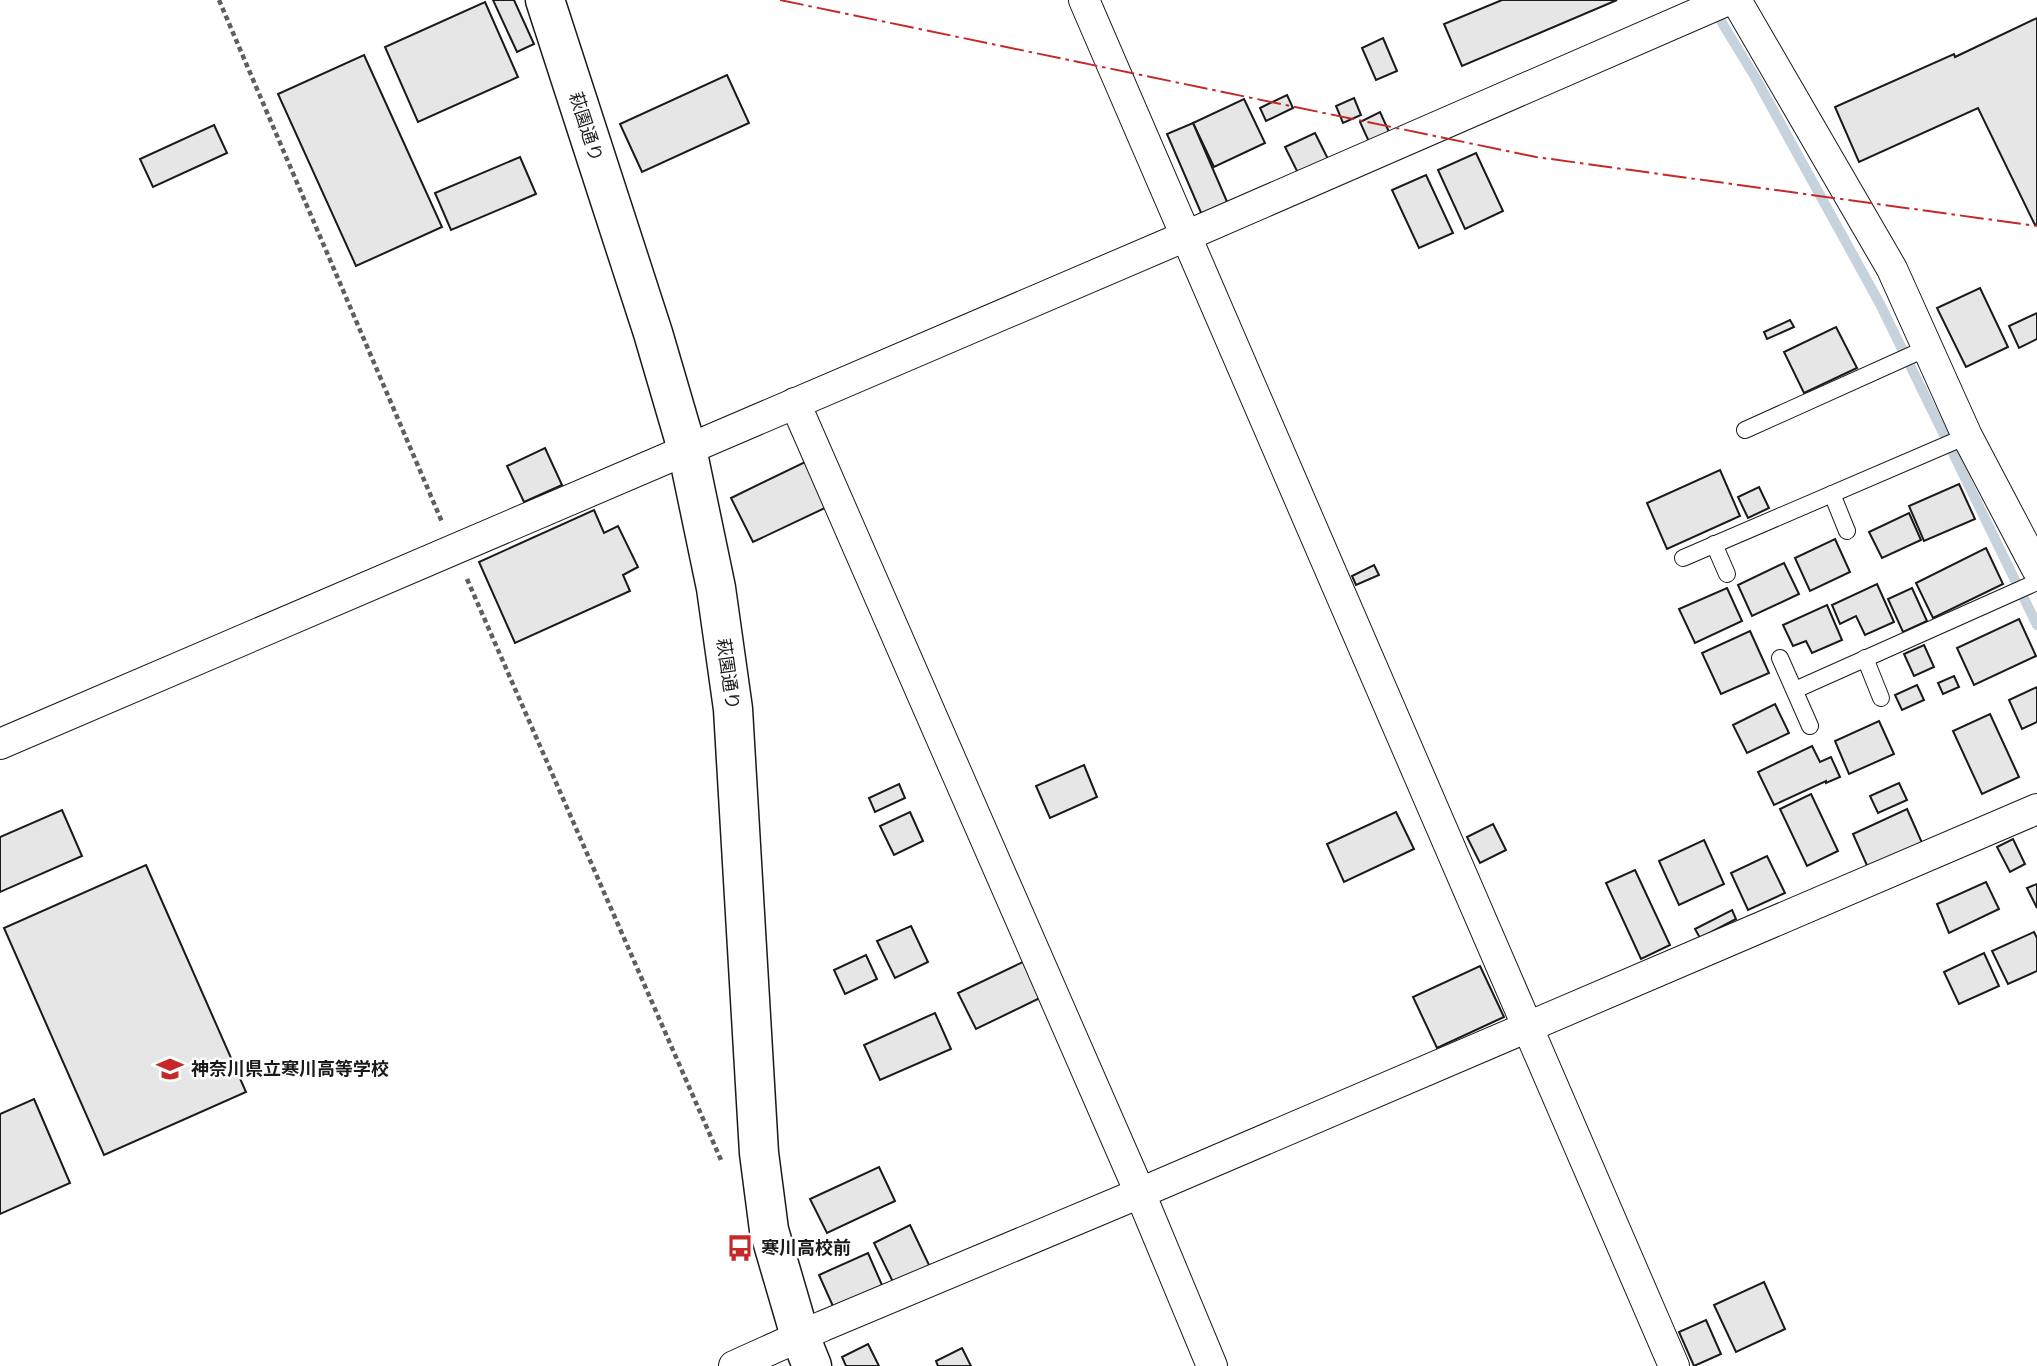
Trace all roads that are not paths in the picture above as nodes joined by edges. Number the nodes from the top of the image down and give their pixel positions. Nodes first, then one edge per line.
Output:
1 (545, 0) edge
2 (1084, 0) edge
3 (1728, 0) edge
4 (1736, 0) edge
5 (1186, 236) junction
6 (1927, 348) junction
7 (795, 403) junction
8 (1745, 430) dead end
9 (1967, 436) junction
10 (687, 449) junction
11 (1832, 494) junction
12 (1847, 531) dead end
13 (1714, 544) junction
14 (1683, 558) dead end
15 (2037, 569) edge
16 (1727, 574) dead end
17 (2037, 582) edge
18 (1780, 658) dead end
19 (1865, 658) junction
20 (1795, 690) junction
21 (1881, 698) dead end
22 (1810, 726) dead end
23 (0, 744) edge
24 (2037, 809) edge
25 (1528, 1027) junction
26 (1139, 1193) junction
27 (806, 1351) edge
28 (734, 1366) edge
29 (1212, 1366) edge
30 (1674, 1366) edge

1 - 10 street, 萩園通り
2 - 5 street
3 - 5 street
4 - 6 street
5 - 7 street
5 - 25 street
6 - 8 lane
6 - 9 street
7 - 10 street
7 - 26 street
9 - 11 lane
9 - 15 street
10 - 23 street
10 - 27 street, 萩園通り
11 - 12 lane
11 - 13 lane
13 - 14 lane
13 - 16 lane
17 - 19 lane
18 - 20 lane
19 - 20 lane
19 - 21 lane
20 - 22 lane
24 - 25 street
25 - 26 street
25 - 30 street
26 - 27 street
26 - 29 street
27 - 28 street

